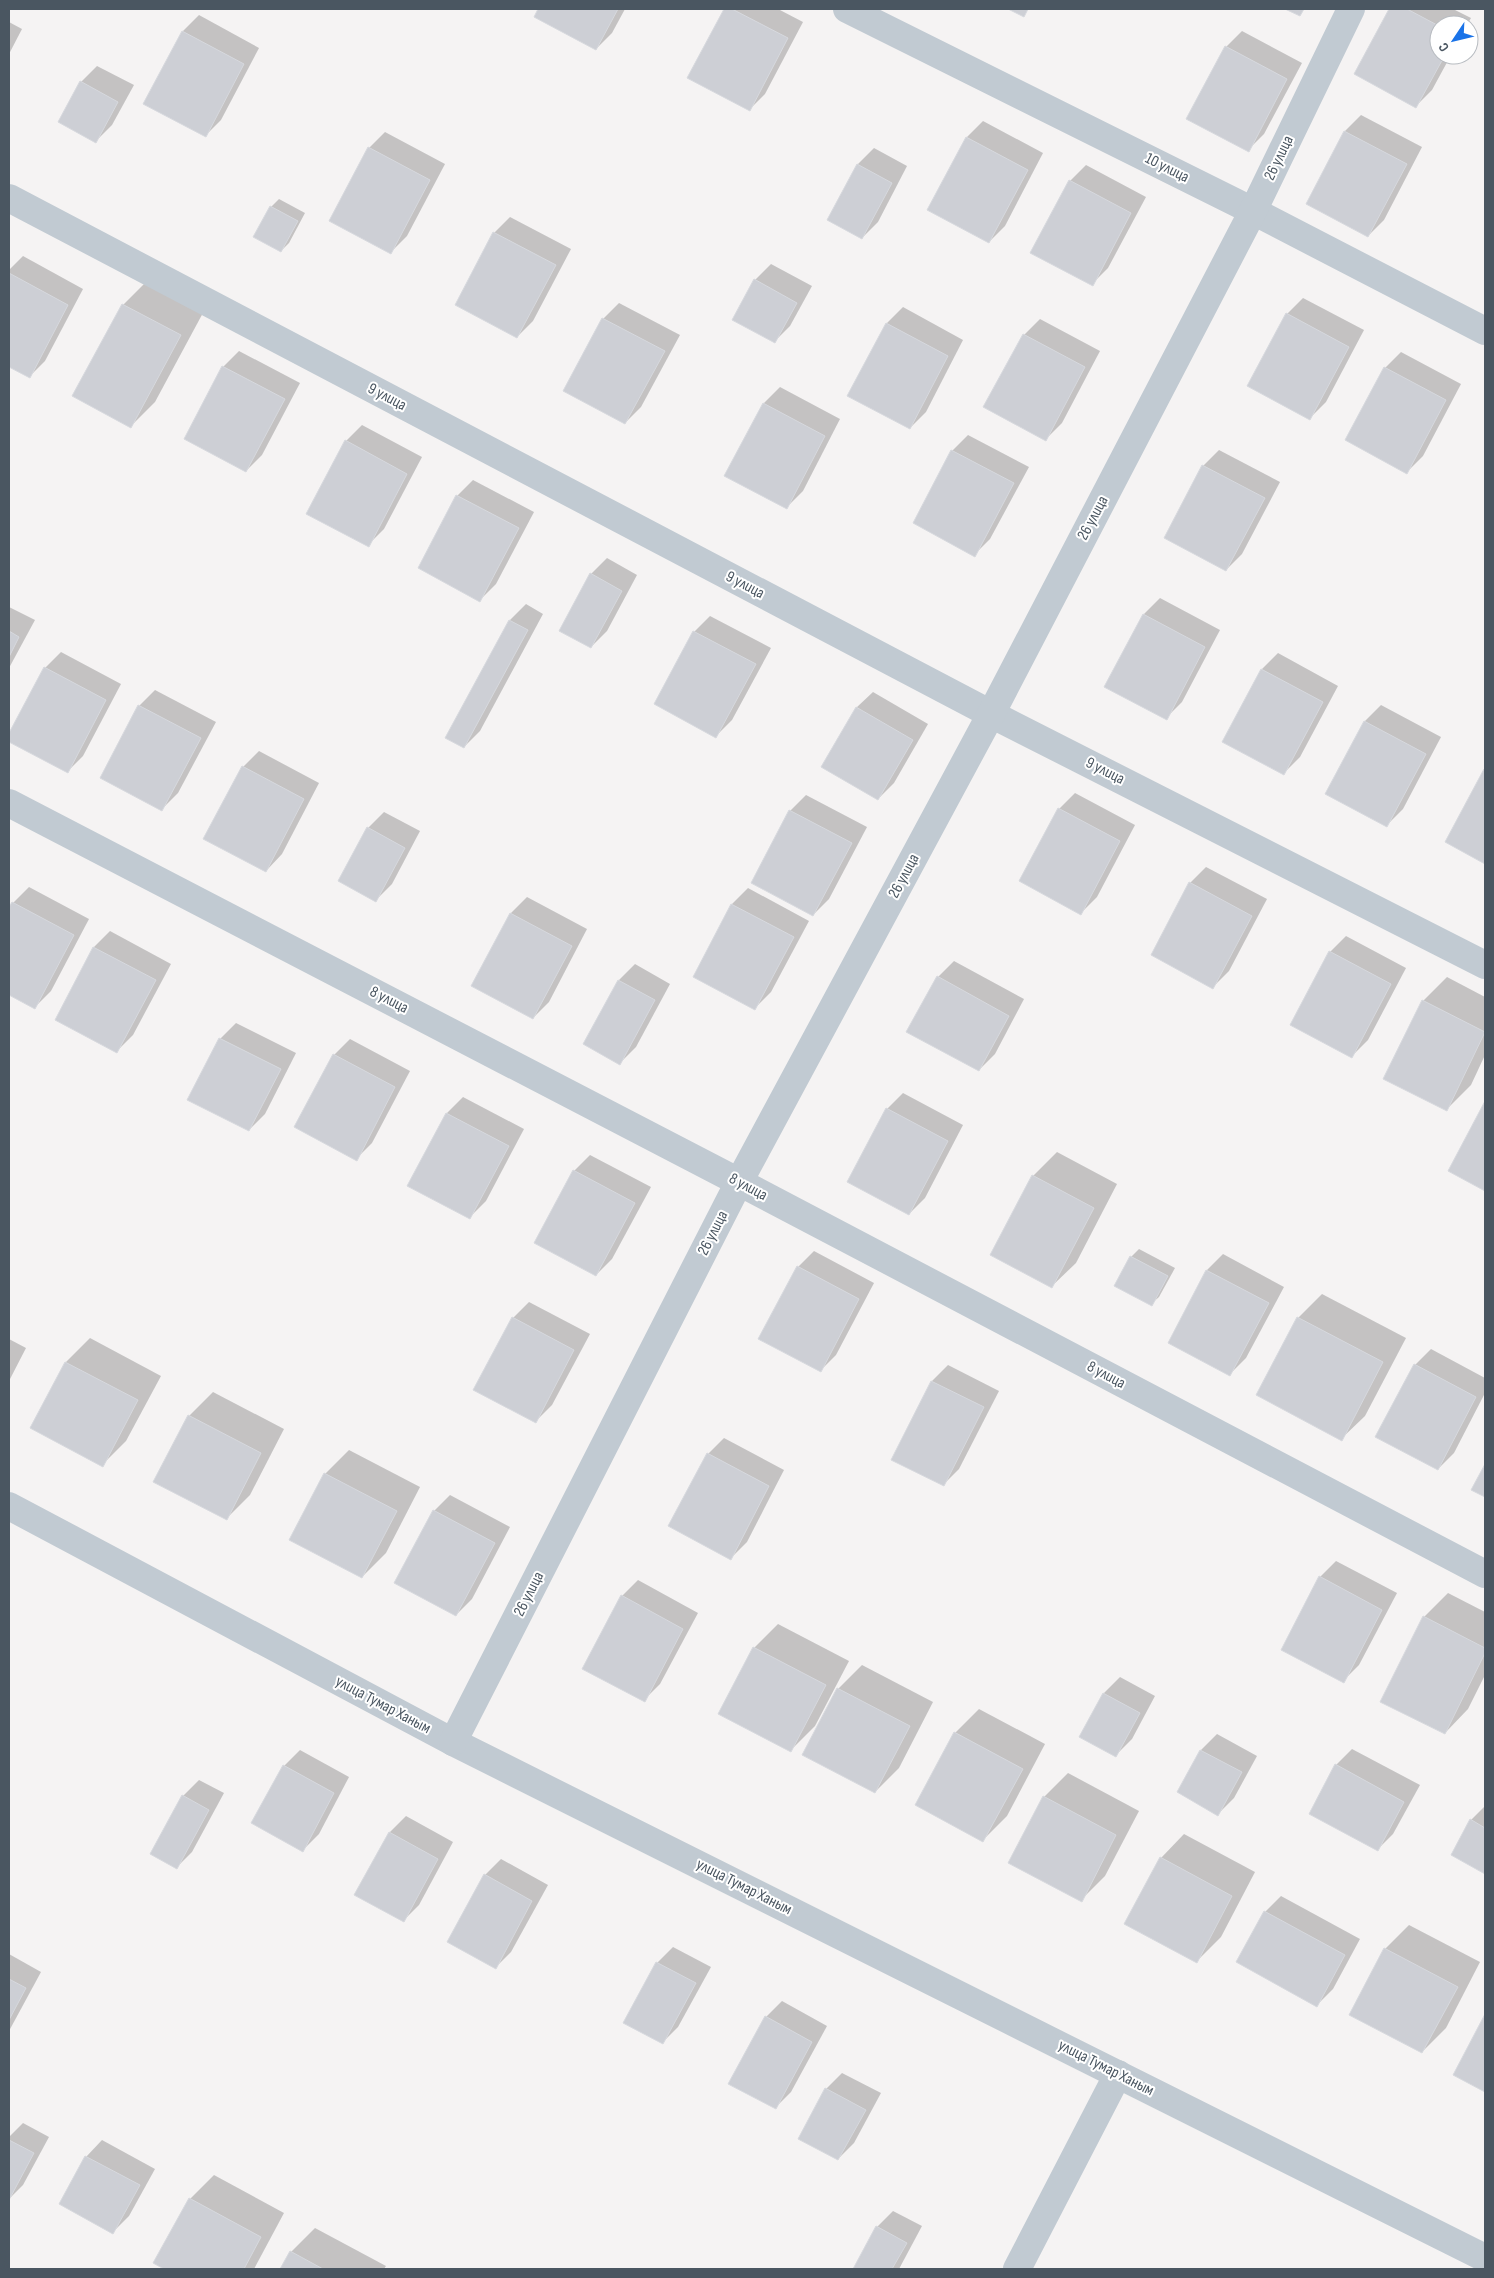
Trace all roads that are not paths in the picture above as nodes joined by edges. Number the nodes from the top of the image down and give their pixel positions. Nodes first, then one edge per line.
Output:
1 (1351, 9) edge
2 (864, 13) edge
3 (9, 198) edge
4 (1253, 212) junction
5 (1485, 331) edge
6 (991, 714) junction
7 (9, 802) edge
8 (1485, 965) edge
9 (740, 1182) junction
10 (9, 1506) edge
11 (1485, 1574) edge
12 (453, 1742) junction
13 (1118, 2074) junction
14 (1485, 2258) edge
15 (1016, 2269) edge

1 - 4 street, 26 улица
2 - 4 street, 10 улица
3 - 6 street, 9 улица
4 - 5 street, 10 улица
4 - 6 street, 26 улица
6 - 8 street, 9 улица
6 - 9 street, 26 улица
7 - 9 street, 8 улица
9 - 11 street, 8 улица
9 - 12 street, 26 улица
10 - 12 street, улица Тумар Ханым
12 - 13 street, улица Тумар Ханым
13 - 14 street, улица Тумар Ханым
13 - 15 street

